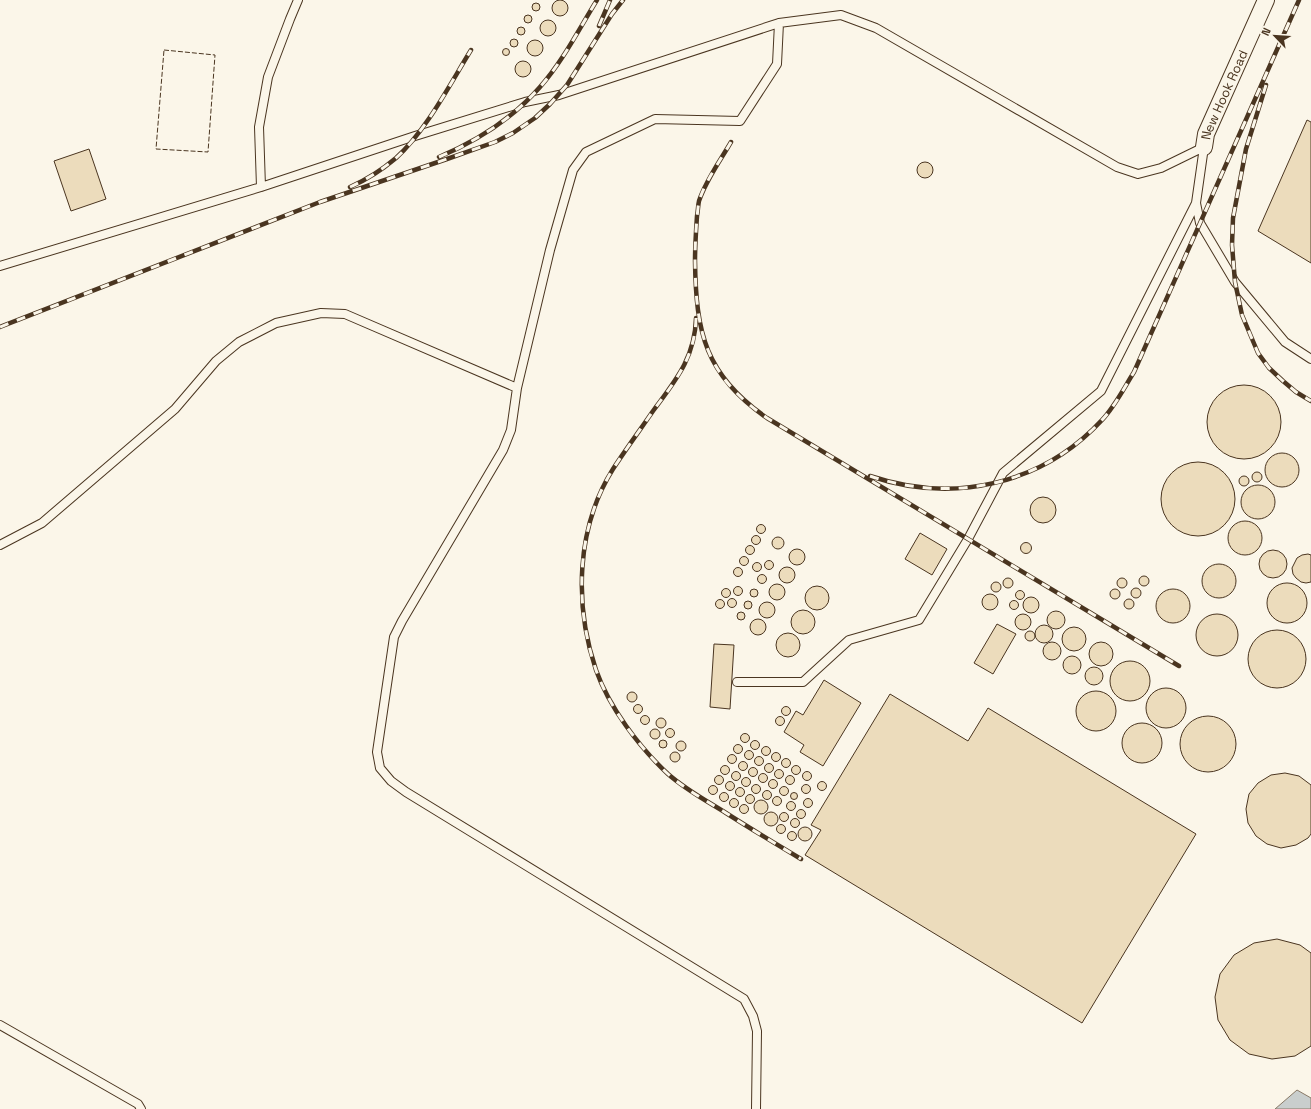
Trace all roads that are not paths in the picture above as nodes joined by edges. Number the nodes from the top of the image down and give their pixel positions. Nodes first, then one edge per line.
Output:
1 (298, 0) edge
2 (1266, 0) edge
3 (779, 23) junction
4 (1204, 147) junction
5 (261, 187) junction
6 (1196, 203) junction
7 (0, 266) edge
8 (1311, 359) edge
9 (517, 388) junction
10 (0, 545) edge
11 (736, 682) dead end
12 (0, 1025) edge
13 (141, 1109) edge
14 (756, 1109) edge

1 - 5 lane
2 - 4 street, New Hook Road
3 - 4 lane
3 - 5 lane
3 - 9 lane
4 - 6 lane
5 - 7 lane
6 - 8 lane
6 - 11 lane
9 - 10 lane
9 - 14 lane
12 - 13 lane

